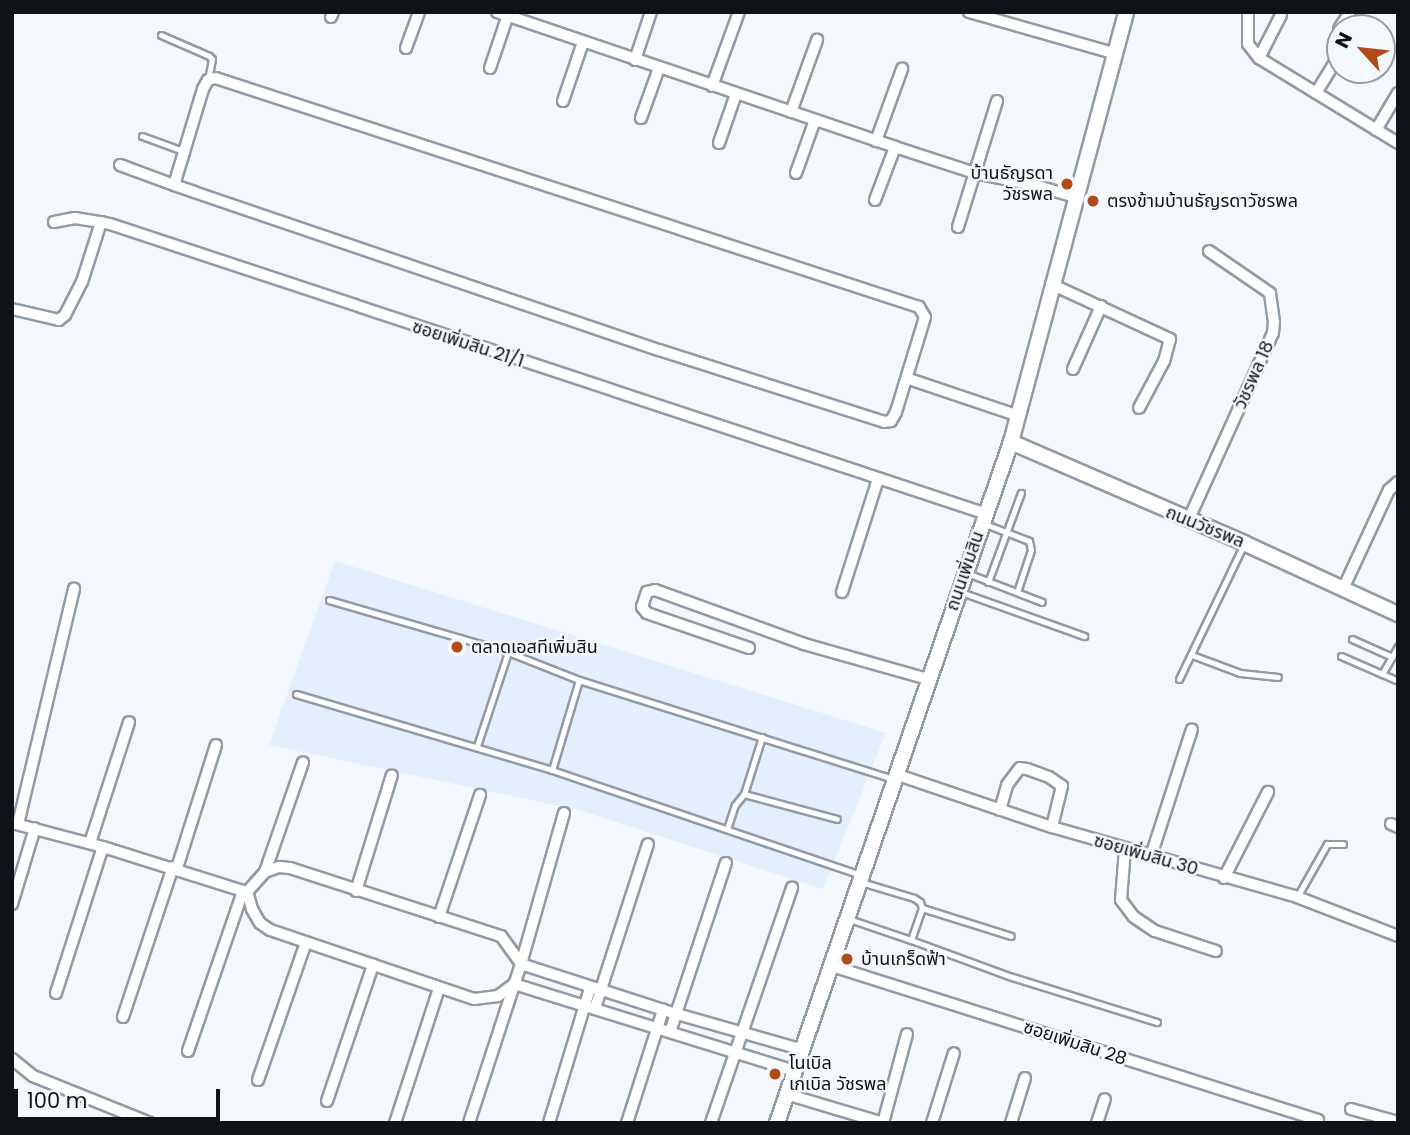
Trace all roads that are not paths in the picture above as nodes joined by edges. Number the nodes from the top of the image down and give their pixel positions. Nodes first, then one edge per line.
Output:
1 (419, 12) edge
2 (652, 12) edge
3 (739, 12) edge
4 (969, 12) edge
5 (1126, 12) edge
6 (1248, 12) edge
7 (504, 13) edge
8 (1281, 15) dead end
9 (161, 35) dead end
10 (817, 40) dead end
11 (583, 42) junction
12 (406, 48) dead end
13 (1116, 54) junction
14 (1259, 58) junction
15 (635, 60) junction
16 (490, 68) dead end
17 (659, 68) junction
18 (902, 69) dead end
19 (1326, 77) edge
20 (208, 80) junction
21 (712, 86) junction
22 (1316, 93) junction
23 (1398, 93) edge
24 (736, 94) junction
25 (563, 101) dead end
26 (998, 101) dead end
27 (791, 112) junction
28 (641, 118) dead end
29 (815, 120) junction
30 (1376, 130) junction
31 (142, 136) dead end
32 (876, 141) junction
33 (719, 143) dead end
34 (1398, 143) edge
35 (895, 147) junction
36 (186, 152) junction
37 (120, 165) dead end
38 (796, 173) dead end
39 (975, 173) junction
40 (174, 185) junction
41 (1075, 198) junction
42 (875, 200) dead end
43 (54, 222) dead end
44 (101, 222) junction
45 (958, 226) dead end
46 (1209, 251) dead end
47 (1051, 284) junction
48 (1101, 306) junction
49 (12, 309) edge
50 (1073, 369) dead end
51 (909, 379) junction
52 (1139, 408) dead end
53 (1019, 416) junction
54 (1011, 442) junction
55 (878, 479) junction
56 (1398, 482) edge
57 (1021, 493) dead end
58 (983, 518) junction
59 (1188, 521) junction
60 (1006, 530) junction
61 (1244, 543) junction
62 (964, 572) junction
63 (988, 582) junction
64 (74, 589) dead end
65 (1343, 589) junction
66 (958, 591) junction
67 (842, 592) dead end
68 (1017, 592) junction
69 (329, 600) dead end
70 (1042, 602) dead end
71 (1398, 614) edge
72 (1084, 636) dead end
73 (1352, 639) dead end
74 (1398, 646) edge
75 (749, 648) dead end
76 (508, 652) junction
77 (1192, 654) junction
78 (1341, 656) dead end
79 (1392, 657) junction
80 (1382, 674) junction
81 (1278, 677) dead end
82 (928, 679) junction
83 (1179, 679) dead end
84 (579, 680) junction
85 (1396, 680) dead end
86 (296, 694) dead end
87 (129, 722) dead end
88 (1192, 729) dead end
89 (762, 737) junction
90 (216, 746) dead end
91 (477, 746) junction
92 (303, 762) dead end
93 (552, 770) junction
94 (392, 775) dead end
95 (894, 776) junction
96 (1268, 792) dead end
97 (744, 794) junction
98 (480, 795) dead end
99 (1000, 810) junction
100 (564, 813) dead end
101 (837, 819) dead end
102 (15, 824) edge
103 (1052, 827) junction
104 (36, 828) junction
105 (727, 828) junction
106 (90, 843) junction
107 (648, 844) dead end
108 (1343, 844) dead end
109 (103, 847) junction
110 (1125, 849) junction
111 (1151, 856) junction
112 (726, 863) dead end
113 (175, 868) junction
114 (265, 872) junction
115 (1224, 878) junction
116 (862, 879) junction
117 (792, 888) dead end
118 (245, 891) junction
119 (356, 891) junction
120 (1297, 897) junction
121 (12, 904) edge
122 (922, 908) junction
123 (439, 916) junction
124 (849, 919) junction
125 (1011, 936) dead end
126 (1398, 936) edge
127 (911, 940) junction
128 (306, 942) junction
129 (1216, 951) dead end
130 (521, 964) junction
131 (373, 965) junction
132 (832, 966) junction
133 (514, 984) junction
134 (439, 988) junction
135 (595, 989) junction
136 (56, 993) dead end
137 (590, 1007) junction
138 (663, 1010) junction
139 (677, 1014) junction
140 (123, 1017) dead end
141 (1157, 1022) dead end
142 (657, 1028) junction
143 (670, 1032) junction
144 (742, 1034) junction
145 (907, 1034) dead end
146 (803, 1050) junction
147 (188, 1051) dead end
148 (954, 1052) dead end
149 (735, 1053) junction
150 (12, 1059) edge
151 (795, 1071) junction
152 (1025, 1078) dead end
153 (258, 1080) dead end
154 (786, 1094) junction
155 (1105, 1099) dead end
156 (327, 1101) dead end
157 (1351, 1109) dead end
158 (852, 1118) edge
159 (1318, 1121) dead end
160 (1398, 1122) edge
161 (150, 1123) edge
162 (395, 1123) edge
163 (469, 1123) edge
164 (549, 1123) edge
165 (627, 1123) edge
166 (710, 1123) edge
167 (777, 1123) edge
168 (883, 1123) edge
169 (932, 1123) edge
170 (1011, 1123) edge
171 (1097, 1123) edge

1 - 12 street
2 - 15 street
3 - 21 street
4 - 13 street
5 - 13 street, ถนนเพิ่มสิน
6 - 14 street
7 - 11 street
7 - 16 street
8 - 14 street
9 - 20 lane
10 - 27 street
11 - 15 street
11 - 25 street
13 - 41 street, ถนนเพิ่มสิน
14 - 22 street
15 - 17 street
17 - 21 street
17 - 28 street
18 - 32 street
19 - 22 street
20 - 36 street
20 - 51 street
21 - 24 street
22 - 30 street
23 - 30 street
24 - 27 street
24 - 33 street
26 - 39 street
27 - 29 street
29 - 32 street
29 - 38 street
30 - 34 street
31 - 36 lane
32 - 35 street
35 - 39 street
35 - 42 street
36 - 40 street
37 - 40 street
39 - 41 street
39 - 45 street
40 - 51 street
41 - 47 street, ถนนเพิ่มสิน
43 - 44 street, ซอยเพิ่มสิน 21/1
44 - 49 street
44 - 55 street, ซอยเพิ่มสิน 21/1
46 - 59 street, วัชรพล 18
47 - 48 street
47 - 53 street, ถนนเพิ่มสิน
48 - 50 street
48 - 52 street
51 - 53 street
53 - 54 street, ถนนเพิ่มสิน
54 - 58 street, ถนนเพิ่มสิน
54 - 59 street, ถนนวัชรพล
55 - 58 street, ซอยเพิ่มสิน 21/1
55 - 67 street
56 - 65 street
57 - 60 lane
58 - 60 lane
58 - 62 street, ถนนเพิ่มสิน
59 - 61 street, ถนนวัชรพล
60 - 63 lane
60 - 68 lane
61 - 65 street, ถนนวัชรพล
61 - 77 lane
62 - 63 lane
62 - 66 street, ถนนเพิ่มสิน
63 - 68 lane
64 - 102 street
65 - 71 street, ถนนวัชรพล
66 - 72 lane
66 - 82 street, ถนนเพิ่มสิน
68 - 70 lane
69 - 76 lane
73 - 79 lane
74 - 79 lane
75 - 82 street
76 - 84 lane
76 - 91 lane
77 - 81 lane
77 - 83 lane
78 - 80 lane
79 - 80 lane
80 - 85 lane
82 - 95 street, ถนนเพิ่มสิน
84 - 89 lane
84 - 93 lane
86 - 91 lane
87 - 106 street
88 - 111 street
89 - 95 lane
89 - 97 lane
90 - 113 street
91 - 93 lane
92 - 114 street
93 - 105 lane
94 - 119 street
95 - 99 street, ซอยเพิ่มสิน 30
95 - 116 street, ถนนเพิ่มสิน
96 - 115 street
97 - 101 lane
97 - 105 lane
98 - 123 street
99 - 103 street, ซอยเพิ่มสิน 30
99 - 103 street
100 - 130 street
102 - 104 street
103 - 110 street, ซอยเพิ่มสิน 30
104 - 106 street
104 - 121 street
105 - 116 lane
106 - 109 street
107 - 135 street
108 - 120 lane
109 - 113 street
109 - 136 street
110 - 111 street, ซอยเพิ่มสิน 30
110 - 129 street
111 - 115 street, ซอยเพิ่มสิน 30
112 - 139 street
113 - 118 street
113 - 140 street
114 - 118 street
114 - 119 street
115 - 120 street, ซอยเพิ่มสิน 30
116 - 122 lane
116 - 124 street, ถนนเพิ่มสิน
117 - 144 street
118 - 128 street
118 - 147 street
119 - 123 street
120 - 126 street, ซอยเพิ่มสิน 30
122 - 125 lane
122 - 127 lane
123 - 130 street
124 - 127 lane
124 - 132 street, ถนนเพิ่มสิน
127 - 141 lane
128 - 131 street
128 - 153 street
130 - 133 street
130 - 135 street
131 - 134 street
131 - 156 street
132 - 146 street, ถนนเพิ่มสิน
132 - 159 street, ซอยเพิ่มสิน 28
133 - 134 street
133 - 137 street
133 - 163 street
134 - 162 street
135 - 137 street
135 - 138 street
137 - 142 street
137 - 164 street
138 - 139 street
138 - 142 street
139 - 143 street
139 - 144 street
142 - 143 street
142 - 165 street
143 - 149 street
144 - 146 street
144 - 149 street
145 - 168 street
146 - 151 street, ถนนเพิ่มสิน
148 - 169 street
149 - 151 street
149 - 166 street
150 - 161 street
151 - 154 street, ถนนเพิ่มสิน
152 - 170 street
154 - 158 street
154 - 167 street, ถนนเพิ่มสิน
155 - 171 street
157 - 160 street
158 - 168 street

